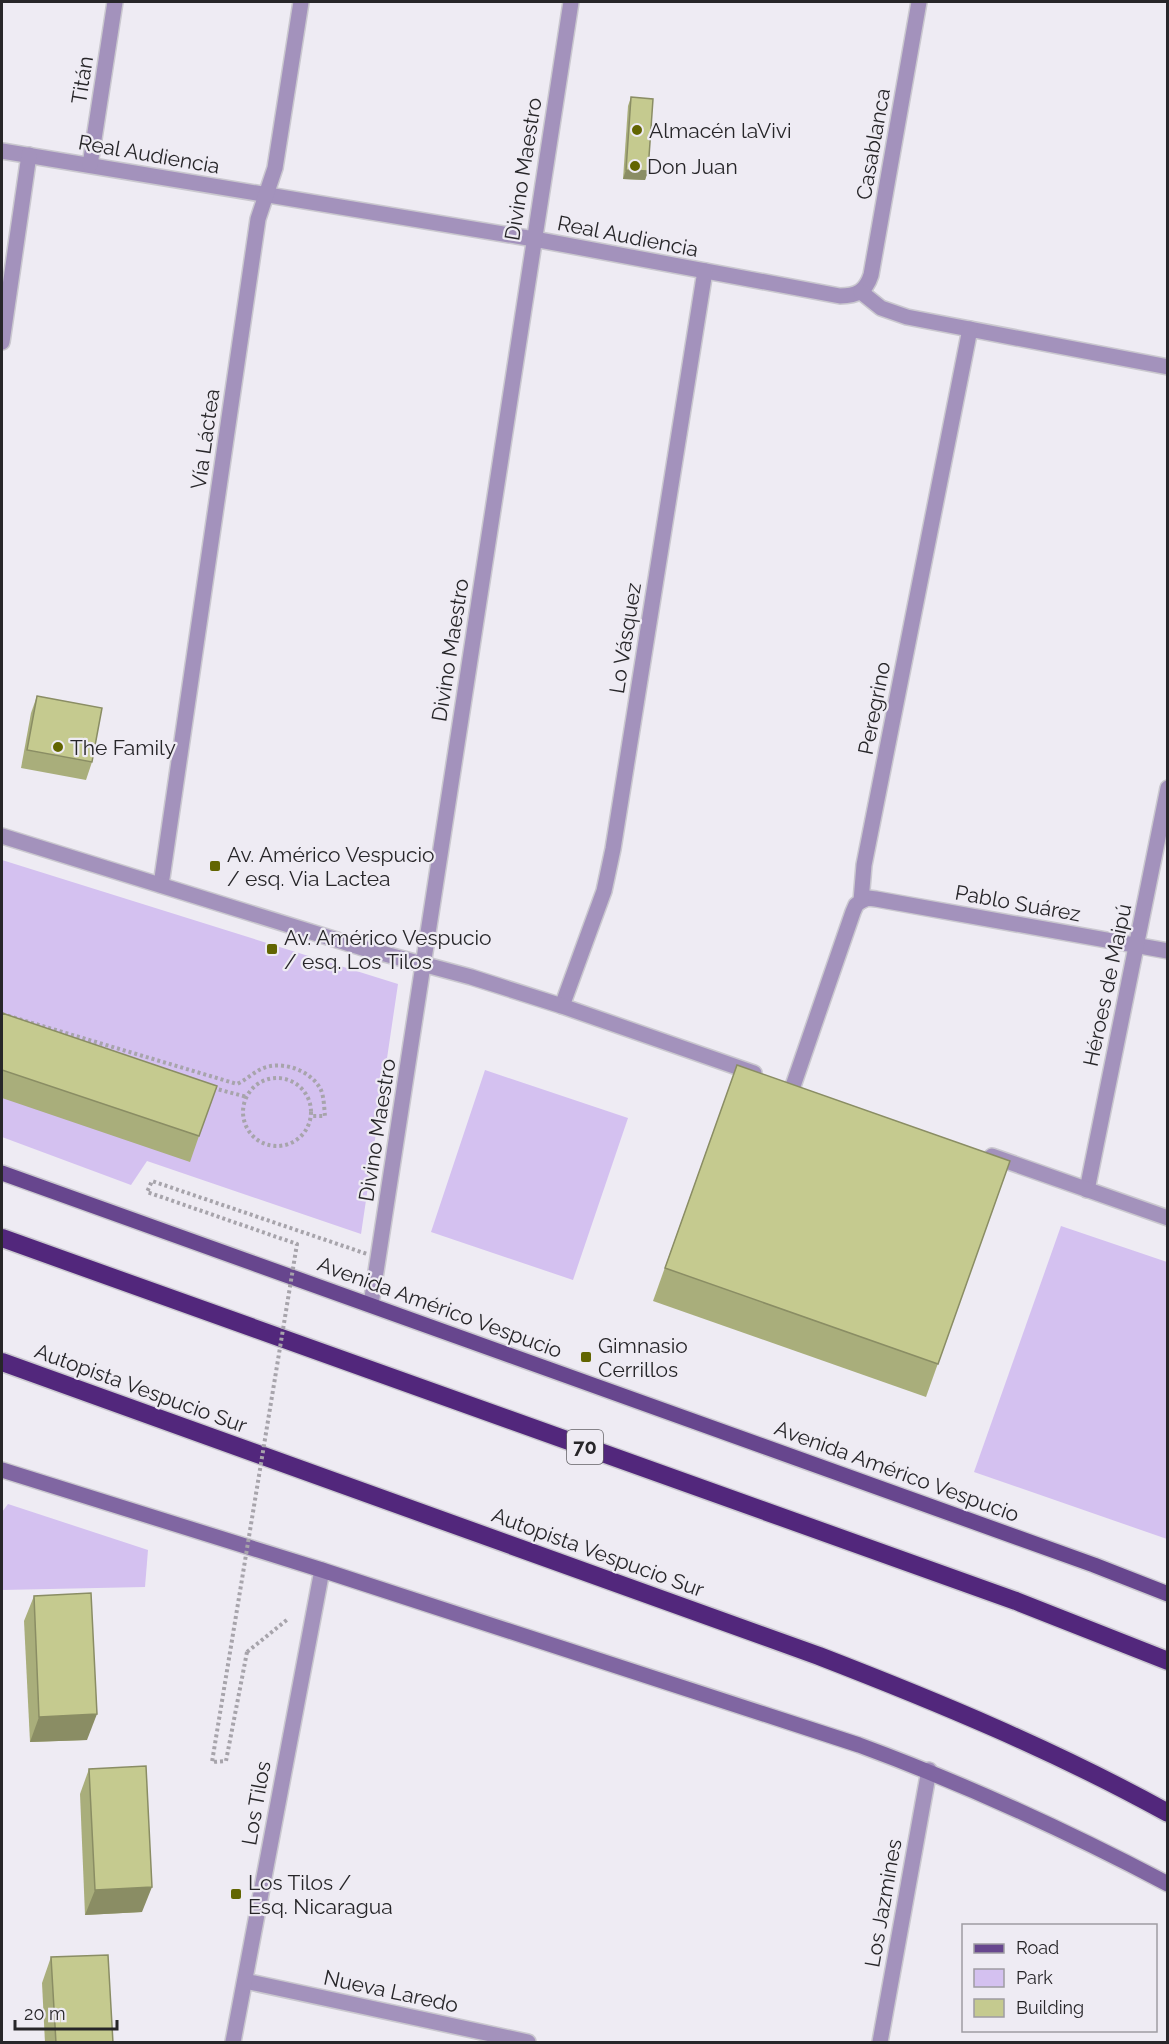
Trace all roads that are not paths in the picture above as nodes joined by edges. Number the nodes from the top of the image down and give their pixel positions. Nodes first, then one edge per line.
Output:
1 (115, 2) edge
2 (301, 2) edge
3 (571, 2) edge
4 (919, 2) edge
5 (2, 151) edge
6 (29, 155) junction
7 (90, 165) junction
8 (266, 195) junction
9 (534, 239) junction
10 (705, 271) junction
11 (861, 292) junction
12 (970, 329) junction
13 (2, 342) edge
14 (1167, 367) edge
15 (1167, 788) edge
16 (2, 836) edge
17 (161, 885) junction
18 (861, 901) junction
19 (1137, 945) junction
20 (1167, 951) edge
21 (423, 963) junction
22 (562, 1006) junction
23 (974, 1150) edge
24 (2, 1173) edge
25 (1087, 1190) junction
26 (1167, 1218) edge
27 (2, 1238) edge
28 (371, 1304) junction
29 (2, 1362) edge
30 (2, 1470) edge
31 (321, 1570) junction
32 (1167, 1594) edge
33 (1167, 1661) edge
34 (928, 1770) junction
35 (1167, 1813) edge
36 (1167, 1884) edge
37 (245, 1981) junction
38 (233, 2043) edge
39 (528, 2043) edge
40 (879, 2043) edge

1 - 7 street, Titán
2 - 8 street, Vía Láctea
3 - 9 street, Divino Maestro
4 - 11 street, Casablanca
5 - 6 street, Real Audiencia
6 - 7 street, Real Audiencia
6 - 13 street
7 - 8 street, Real Audiencia
8 - 9 street, Real Audiencia
8 - 17 street, Vía Láctea
9 - 10 street, Real Audiencia
9 - 21 street, Divino Maestro
10 - 11 street, Real Audiencia
10 - 22 street, Lo Vásquez
11 - 12 street
12 - 14 street
12 - 18 street, Peregrino
15 - 19 street, Héroes de Maipú
16 - 17 street
17 - 21 street
18 - 19 street, Pablo Suárez
18 - 22 street, Peregrino
19 - 20 street, Pablo Suárez
19 - 25 street, Héroes de Maipú
21 - 22 street
21 - 28 street, Divino Maestro
23 - 25 street
24 - 28 main road, Avenida Américo Vespucio
25 - 26 street
27 - 33 highway, 70
28 - 32 main road, Avenida Américo Vespucio
29 - 35 highway, Autopista Vespucio Sur
30 - 31 main road
31 - 34 main road
31 - 37 street, Los Tilos
34 - 36 main road
34 - 40 street, Los Jazmines
37 - 38 street, Los Tilos
37 - 39 street, Nueva Laredo

